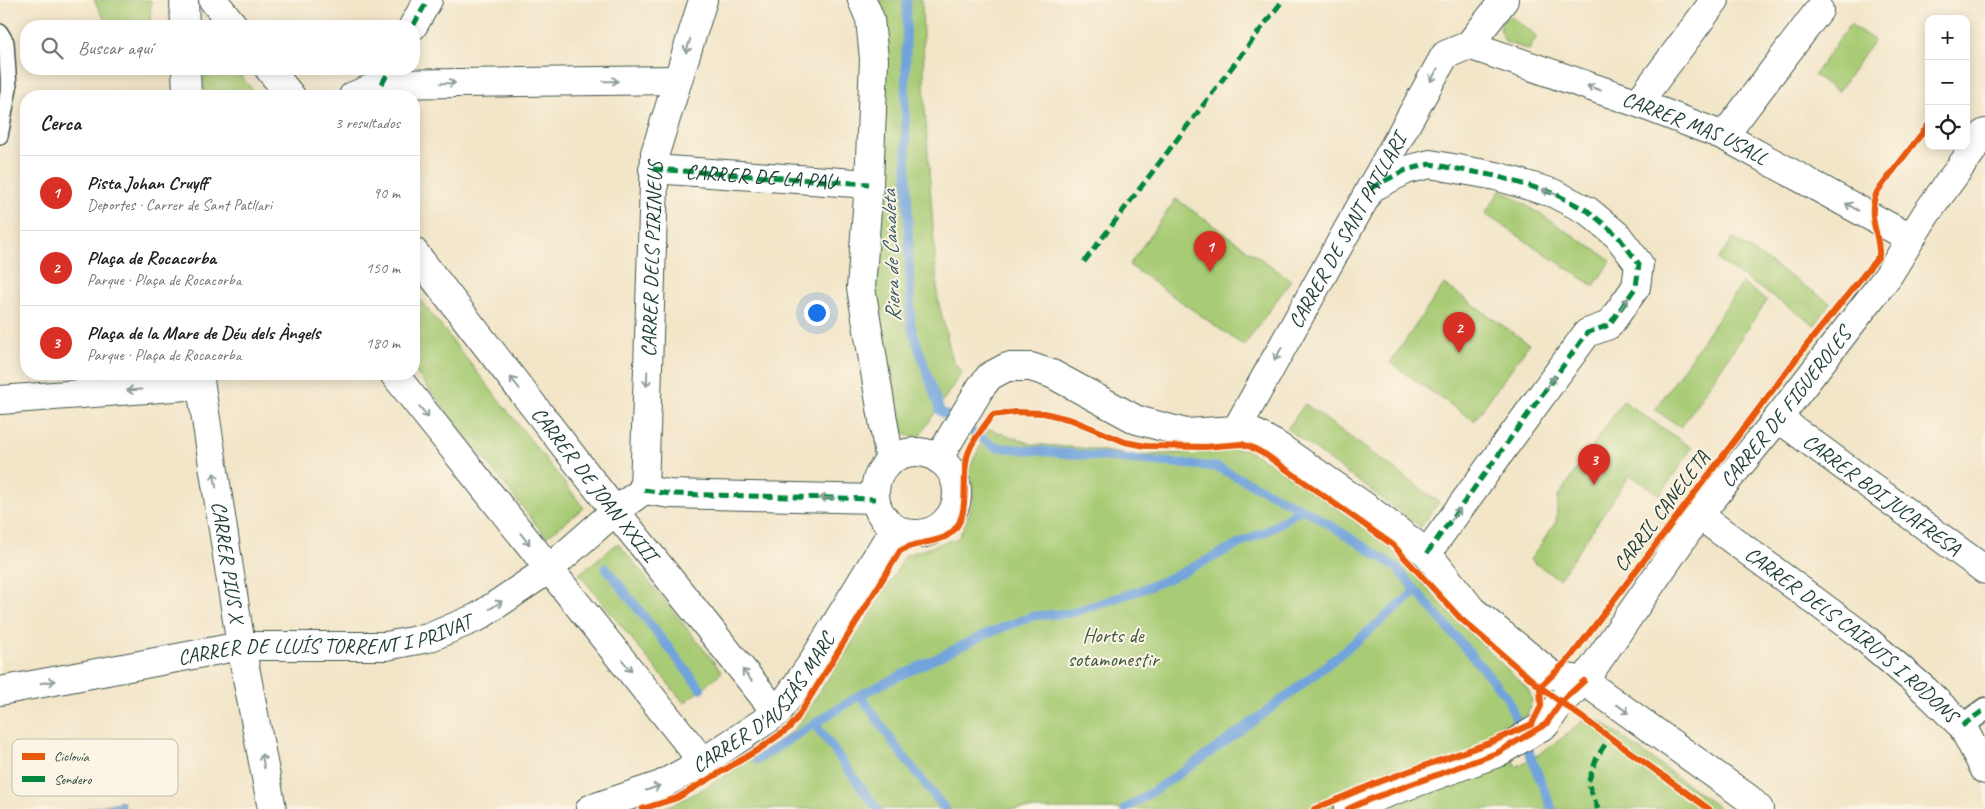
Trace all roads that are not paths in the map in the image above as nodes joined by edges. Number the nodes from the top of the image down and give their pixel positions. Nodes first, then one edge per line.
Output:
1 (184, 0) edge
2 (213, 0) edge
3 (428, 0) edge
4 (703, 0) edge
5 (862, 0) edge
6 (1504, 0) edge
7 (1715, 0) edge
8 (1819, 10) dead end
9 (185, 20) edge
10 (229, 20) edge
11 (416, 20) edge
12 (0, 32) edge
13 (1470, 45) junction
14 (186, 75) edge
15 (274, 75) edge
16 (386, 76) edge
17 (677, 80) junction
18 (187, 90) edge
19 (286, 90) edge
20 (363, 90) edge
21 (1638, 103) junction
22 (1985, 134) edge
23 (0, 136) edge
24 (1724, 136) junction
25 (653, 169) junction
26 (869, 184) junction
27 (1371, 188) junction
28 (1910, 238) junction
29 (420, 260) edge
30 (190, 380) edge
31 (199, 380) edge
32 (399, 380) edge
33 (0, 400) edge
34 (1778, 418) junction
35 (1236, 430) junction
36 (938, 459) junction
37 (890, 462) junction
38 (644, 490) junction
39 (615, 511) junction
40 (1699, 515) junction
41 (890, 523) junction
42 (1427, 553) junction
43 (549, 569) junction
44 (1985, 570) edge
45 (242, 646) junction
46 (1584, 681) junction
47 (0, 691) edge
48 (1985, 709) edge
49 (777, 713) junction
50 (1962, 726) junction
51 (703, 762) junction
52 (1985, 770) edge
53 (272, 809) edge
54 (590, 809) edge
55 (1348, 809) edge
56 (1759, 809) edge

1 - 9 street
2 - 10 street
3 - 11 street
4 -> 17 street, CARRER DELS PIRINEUS
5 - 26 street
6 - 13 street
7 - 21 street
8 - 24 street
12 - 23 lane
21 -> 13 street, CARRER MAS USALL
13 -> 27 street, CARRER DE SANT PATLLARI
14 - 18 street
15 - 19 street
16 -> 17 street
16 - 20 street
17 - 25 street, CARRER DELS PIRINEUS
21 - 24 street, CARRER MAS USALL
22 - 28 street, CARRER DE FIGUEROLES
28 -> 24 street, CARRER MAS USALL
25 - 26 street, CARRER DE LA PAU
25 -> 38 street, CARRER DELS PIRINEUS
26 - 37 street
27 -> 35 street, CARRER DE SANT PATLLARI
42 -> 27 street
28 - 34 street, CARRER DE FIGUEROLES
39 -> 29 street, CARRER DE JOAN XXIII
30 -> 33 street
45 -> 31 street, CARRER PIUS X
32 -> 43 street
34 - 40 street, CARRER DE FIGUEROLES
34 - 44 street, CARRER BOI JUCAFRESA
35 - 36 street
35 - 42 street
36 - 37 street
36 - 41 street
37 - 41 street
38 - 39 street
41 -> 38 street
39 - 43 street, CARRER DE LLUÍS TORRENT I PRIVAT
49 -> 39 street, CARRER DE JOAN XXIII
40 - 46 street, CARRER DE FIGUEROLES
40 - 50 street, CARRER DELS CAIRUTS I RODONS
41 - 49 street, CARRER D'AUSIÀS MARC
42 - 46 street
45 -> 43 street, CARRER DE LLUÍS TORRENT I PRIVAT
43 -> 51 street
47 -> 45 street, CARRER DE LLUÍS TORRENT I PRIVAT
53 -> 45 street, CARRER PIUS X
46 - 55 street, CARRER DE FIGUEROLES
46 -> 56 street
48 - 50 street
49 - 51 street, CARRER D'AUSIÀS MARC
50 - 52 street, CARRER DELS CAIRUTS I RODONS
54 -> 51 street, CARRER D'AUSIÀS MARC

